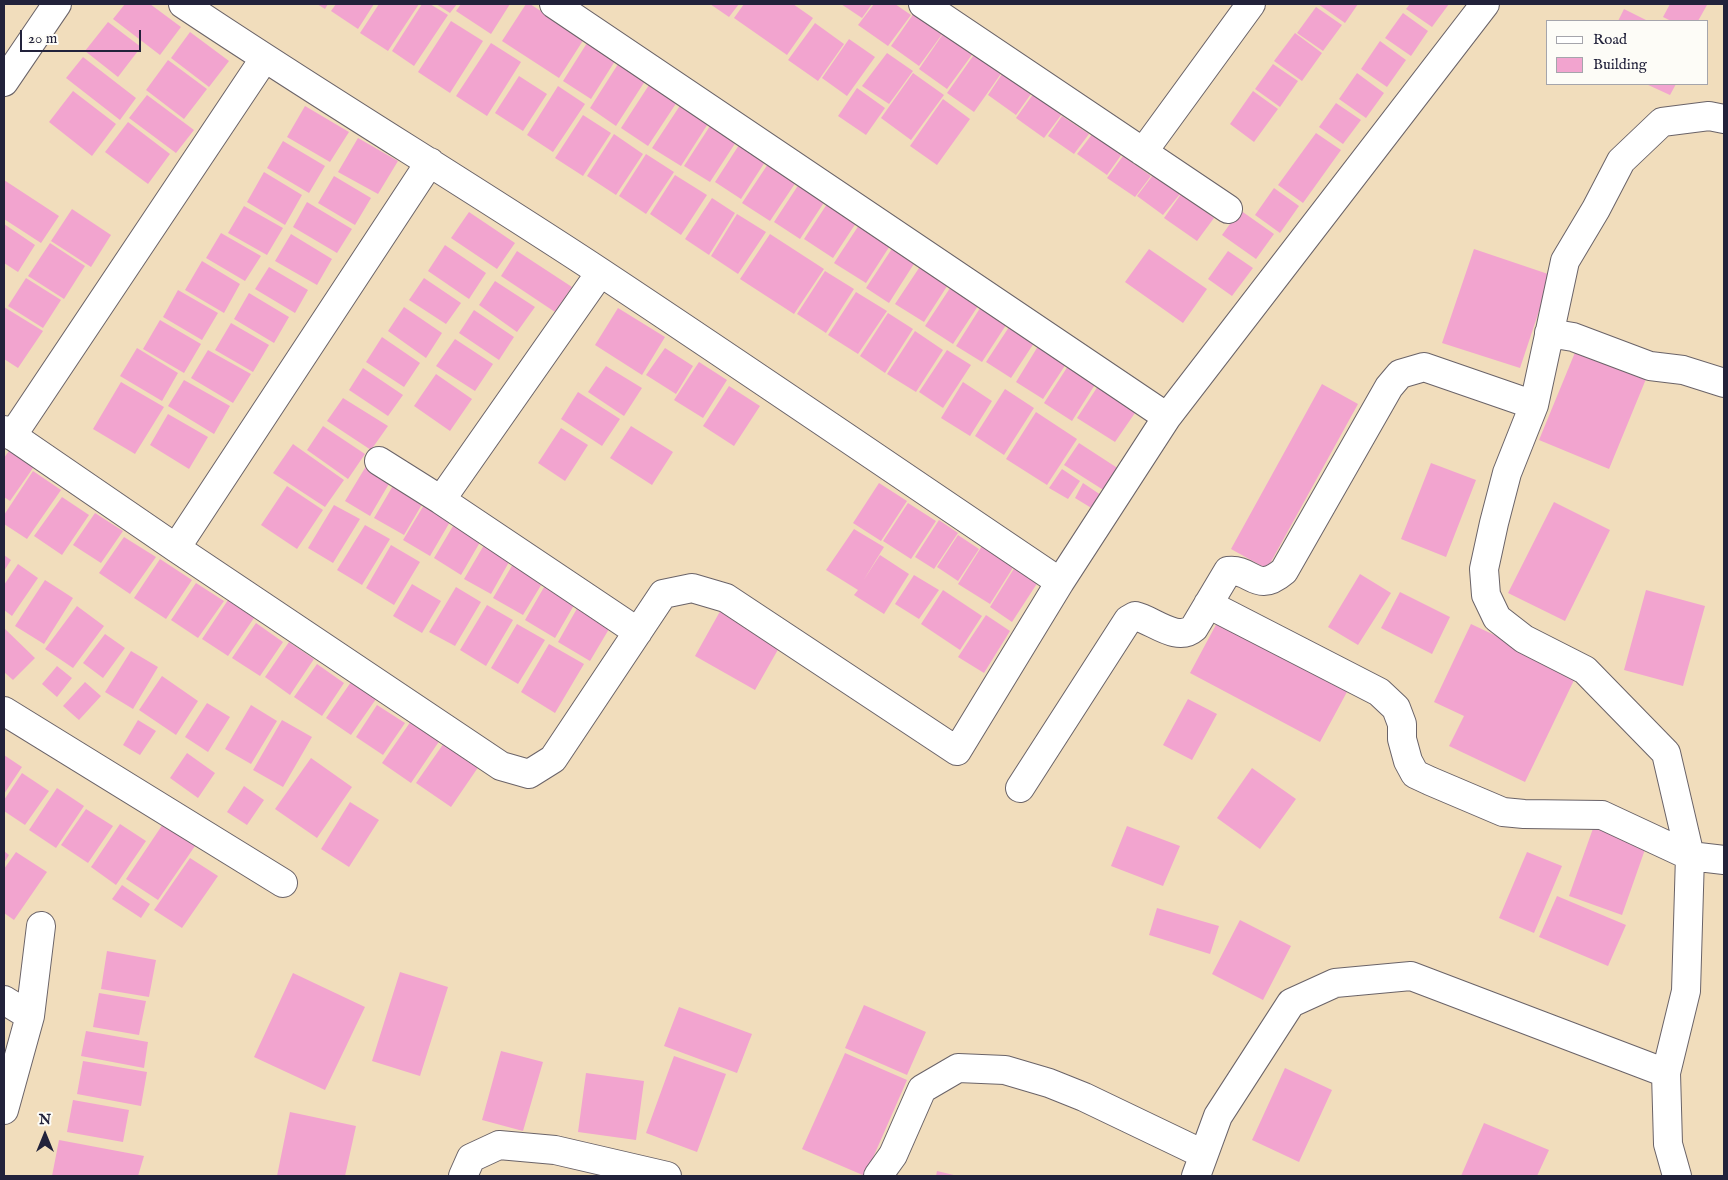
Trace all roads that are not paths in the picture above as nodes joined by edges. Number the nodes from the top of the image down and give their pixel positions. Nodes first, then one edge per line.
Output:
1 (57, 4) edge
2 (182, 4) edge
3 (554, 4) edge
4 (923, 4) edge
5 (1251, 4) edge
6 (1485, 4) edge
7 (264, 59) junction
8 (4, 82) edge
9 (1724, 119) edge
10 (1143, 152) junction
11 (430, 162) junction
12 (1228, 209) dead end
13 (600, 273) junction
14 (1549, 334) junction
15 (1724, 383) edge
16 (1534, 405) junction
17 (1168, 417) junction
18 (8, 433) edge
19 (379, 461) dead end
20 (441, 500) junction
21 (176, 548) junction
22 (1060, 582) junction
23 (1208, 604) junction
24 (638, 632) junction
25 (4, 711) edge
26 (1020, 788) dead end
27 (1690, 856) junction
28 (1724, 860) edge
29 (283, 883) dead end
30 (41, 926) dead end
31 (4, 1000) edge
32 (30, 1016) junction
33 (1666, 1073) junction
34 (4, 1110) edge
35 (1199, 1165) edge
36 (463, 1176) edge
37 (667, 1176) edge
38 (878, 1176) edge
39 (1676, 1176) edge

1 - 8 street
2 - 7 street
3 - 17 street
4 - 10 street
5 - 10 street
6 - 17 street
7 - 11 street
7 - 18 street
9 - 14 street
10 - 12 street
11 - 13 street
11 - 21 street
13 - 20 street
13 - 22 street
14 - 15 street
14 - 16 street
16 - 23 street
16 - 27 street
17 - 22 street
18 - 21 street
19 - 20 street
20 - 24 street
21 - 24 street
22 - 24 street
23 - 26 street
23 - 27 street
25 - 29 street
27 - 28 street
27 - 33 street
30 - 32 street
31 - 32 street
32 - 34 street
33 - 35 street
33 - 39 street
35 - 38 street
36 - 37 street

